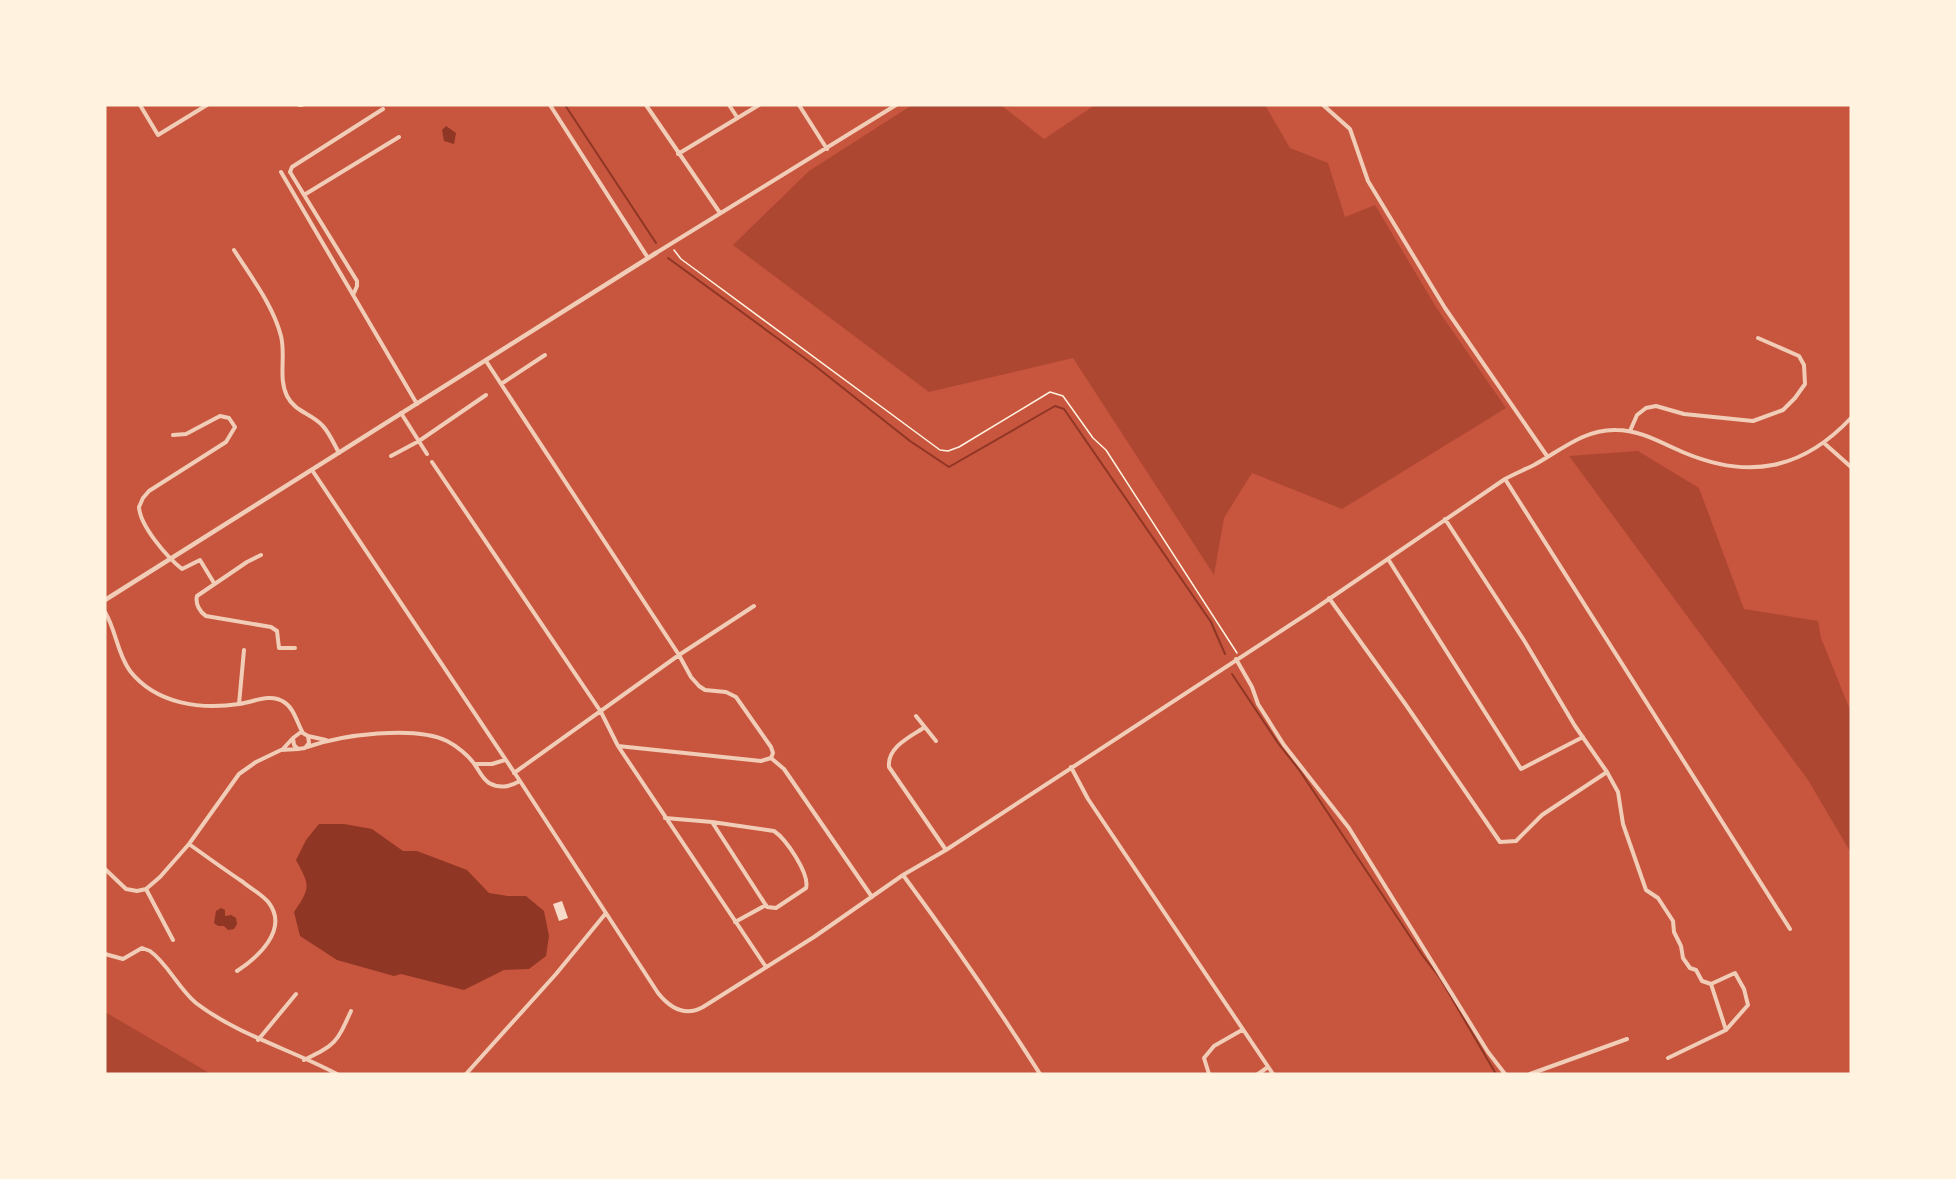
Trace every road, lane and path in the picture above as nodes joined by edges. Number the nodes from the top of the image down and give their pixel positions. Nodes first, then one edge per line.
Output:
1 (140, 105) edge
2 (207, 105) edge
3 (550, 105) edge
4 (646, 105) edge
5 (729, 105) edge
6 (759, 105) edge
7 (799, 105) edge
8 (896, 105) edge
9 (1323, 105) edge
10 (382, 109) dead end
11 (736, 117) junction
12 (399, 137) dead end
13 (827, 149) junction
14 (678, 154) junction
15 (281, 172) dead end
16 (304, 195) junction
17 (720, 213) junction
18 (670, 244) junction
19 (234, 250) dead end
20 (656, 253) joint
21 (648, 258) junction
22 (354, 294) junction
23 (1758, 338) dead end
24 (545, 355) dead end
25 (486, 361) junction
26 (501, 384) junction
27 (486, 395) dead end
28 (417, 404) junction
29 (401, 413) junction
30 (1851, 418) edge
31 (1630, 431) junction
32 (173, 435) dead end
33 (419, 441) junction
34 (1824, 443) junction
35 (339, 453) junction
36 (427, 454) dead end
37 (391, 456) dead end
38 (1547, 456) junction
39 (432, 462) dead end
40 (1851, 468) edge
41 (312, 470) junction
42 (1505, 479) junction
43 (1446, 519) junction
44 (261, 555) dead end
45 (170, 559) junction
46 (1388, 559) junction
47 (214, 583) junction
48 (1329, 598) junction
49 (105, 600) edge
50 (754, 606) dead end
51 (105, 612) edge
52 (295, 648) dead end
53 (244, 650) dead end
54 (679, 655) junction
55 (1238, 658) junction
56 (239, 704) junction
57 (601, 712) junction
58 (916, 716) dead end
59 (295, 721) junction
60 (925, 727) junction
61 (303, 733) junction
62 (308, 736) junction
63 (294, 737) junction
64 (1583, 738) junction
65 (327, 740) junction
66 (936, 741) dead end
67 (618, 746) junction
68 (307, 747) junction
69 (297, 749) junction
70 (281, 750) junction
71 (771, 758) junction
72 (505, 760) junction
73 (475, 764) junction
74 (1071, 767) junction
75 (1607, 772) junction
76 (514, 773) junction
77 (520, 782) junction
78 (666, 818) junction
79 (712, 822) junction
80 (189, 844) junction
81 (946, 850) junction
82 (105, 870) edge
83 (903, 875) junction
84 (146, 889) junction
85 (872, 897) junction
86 (766, 905) junction
87 (606, 913) junction
88 (735, 922) junction
89 (1790, 929) dead end
90 (173, 940) dead end
91 (105, 954) edge
92 (766, 967) junction
93 (237, 971) dead end
94 (1711, 984) junction
95 (296, 994) dead end
96 (351, 1011) dead end
97 (1242, 1030) junction
98 (1726, 1030) junction
99 (1627, 1039) dead end
100 (258, 1040) junction
101 (1668, 1058) dead end
102 (304, 1060) junction
103 (1268, 1067) junction
104 (336, 1074) edge
105 (466, 1074) edge
106 (1040, 1074) edge
107 (1209, 1074) edge
108 (1257, 1074) edge
109 (1273, 1074) edge
110 (1505, 1074) edge
111 (1530, 1074) edge

1 - 2 street
3 - 21 street
4 - 14 street
5 - 11 street
6 - 11 street
7 - 13 street
8 - 13 street
9 - 38 street
10 - 16 street
11 - 14 street
12 - 16 street
13 - 17 street
14 - 17 street
15 - 22 street
16 - 22 street
17 - 18 street
18 - 20 street
18 - 55 path
19 - 35 street
20 - 21 street
21 - 25 street
22 - 28 street
23 - 31 street
24 - 26 street
25 - 26 street
25 - 28 street
26 - 54 street
27 - 33 street
28 - 29 street
29 - 33 street
29 - 35 street
30 - 34 street
31 - 34 street
31 - 38 street
32 - 45 street
33 - 36 street
33 - 37 street
34 - 40 street
35 - 41 street
38 - 42 street
39 - 57 street
41 - 45 street
41 - 72 street
42 - 43 street
42 - 89 street
43 - 46 street
43 - 64 street
44 - 47 street
45 - 47 street
45 - 49 street
46 - 48 street
46 - 64 street
47 - 52 street
48 - 55 street
48 - 75 street
50 - 54 street
51 - 56 street
53 - 56 street
54 - 57 street
54 - 71 street
55 - 74 street
55 - 110 street
56 - 59 street
57 - 67 street
57 - 76 street
58 - 60 street
59 - 61 street
59 - 63 street
60 - 66 street
60 - 81 street
61 - 62 street
61 - 63 street
62 - 65 street
62 - 68 street
63 - 69 street
63 - 70 street
64 - 75 street
65 - 68 street
65 - 73 street
67 - 71 street
67 - 78 street
68 - 69 street
69 - 70 street
70 - 80 street
71 - 85 street
72 - 73 street
72 - 76 street
73 - 77 street
74 - 81 street
74 - 97 street
75 - 94 street
76 - 77 street
77 - 87 street
78 - 79 street
78 - 88 street
79 - 86 street
79 - 86 street
80 - 84 street
80 - 93 street
81 - 83 street
82 - 84 street
83 - 85 street
83 - 106 street
84 - 90 street
85 - 92 street
86 - 88 street
87 - 92 street
87 - 105 street
88 - 92 street
91 - 100 street
94 - 98 street
94 - 98 street
95 - 100 street
96 - 102 street
97 - 103 street
97 - 107 street
98 - 101 street
99 - 111 street
100 - 102 street
102 - 104 street
103 - 108 street
103 - 109 street

